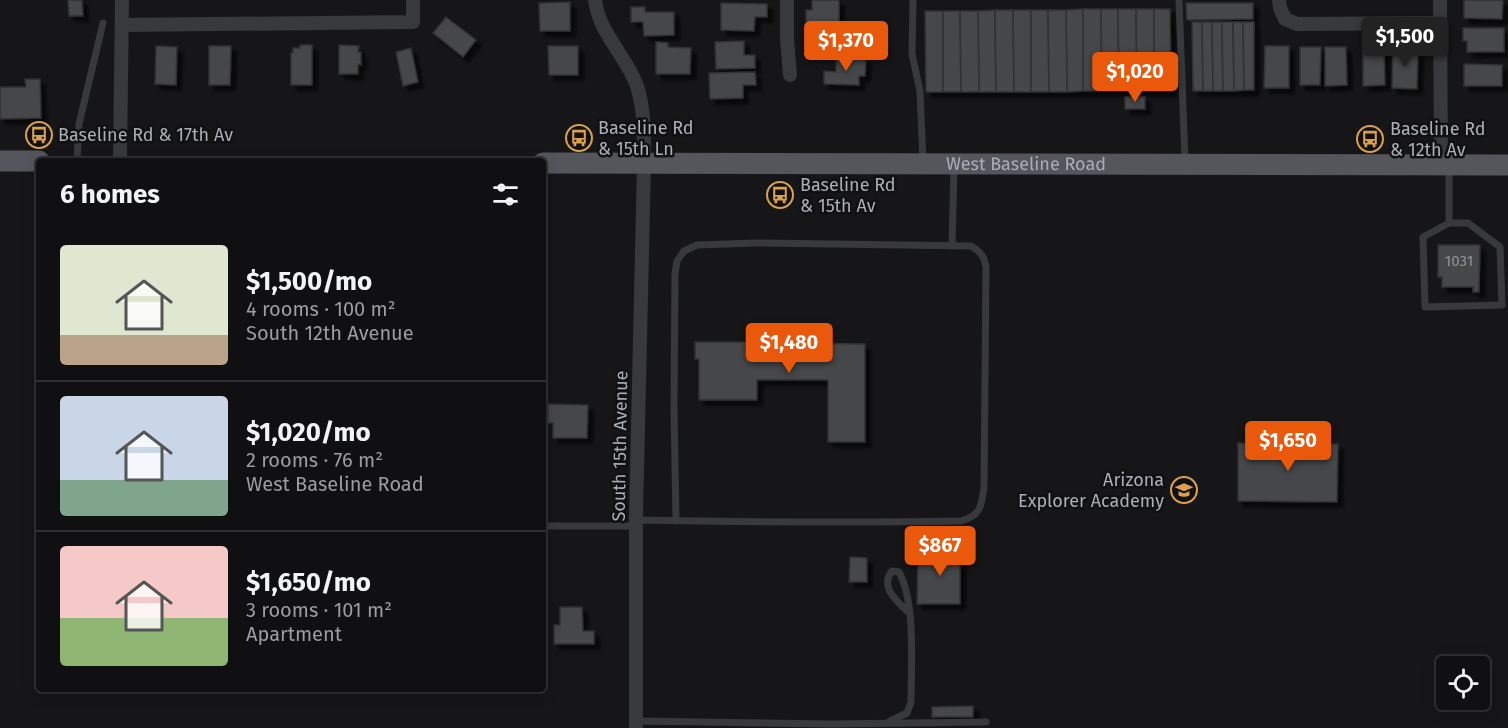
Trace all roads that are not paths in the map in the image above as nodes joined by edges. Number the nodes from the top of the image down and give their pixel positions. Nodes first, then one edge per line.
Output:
1 (122, 0) edge
2 (413, 0) edge
3 (595, 0) edge
4 (787, 0) edge
5 (913, 0) edge
6 (1179, 0) edge
7 (1280, 0) edge
8 (1440, 0) edge
9 (103, 23) dead end
10 (1440, 23) junction
11 (122, 25) junction
12 (790, 75) dead end
13 (77, 158) edge
14 (120, 158) edge
15 (0, 161) edge
16 (36, 161) edge
17 (546, 163) edge
18 (644, 164) junction
19 (923, 164) junction
20 (954, 164) junction
21 (1185, 164) junction
22 (1445, 165) junction
23 (1508, 165) edge
24 (1449, 222) junction
25 (952, 246) junction
26 (676, 521) junction
27 (636, 523) junction
28 (546, 526) edge
29 (909, 613) junction
30 (986, 722) dead end
31 (882, 724) junction
32 (636, 725) edge

1 - 11 street
2 - 11 street
3 - 18 street, South 15th Avenue
4 - 12 street
5 - 19 lane
6 - 21 lane
7 - 10 street
8 - 10 street
9 - 13 lane
10 - 22 street
11 - 14 street
15 - 16 main road
17 - 18 main road, West Baseline Road
18 - 19 main road, West Baseline Road
18 - 27 street, South 15th Avenue
19 - 20 main road, West Baseline Road
20 - 21 main road, West Baseline Road
20 - 25 lane
21 - 22 main road, West Baseline Road
22 - 23 main road, West Baseline Road
22 - 24 lane
24 - 24 lane
25 - 26 lane
25 - 26 lane
26 - 27 lane
27 - 28 lane
27 - 32 street, South 15th Avenue
29 - 29 lane
29 - 31 lane
30 - 31 lane
31 - 32 lane

